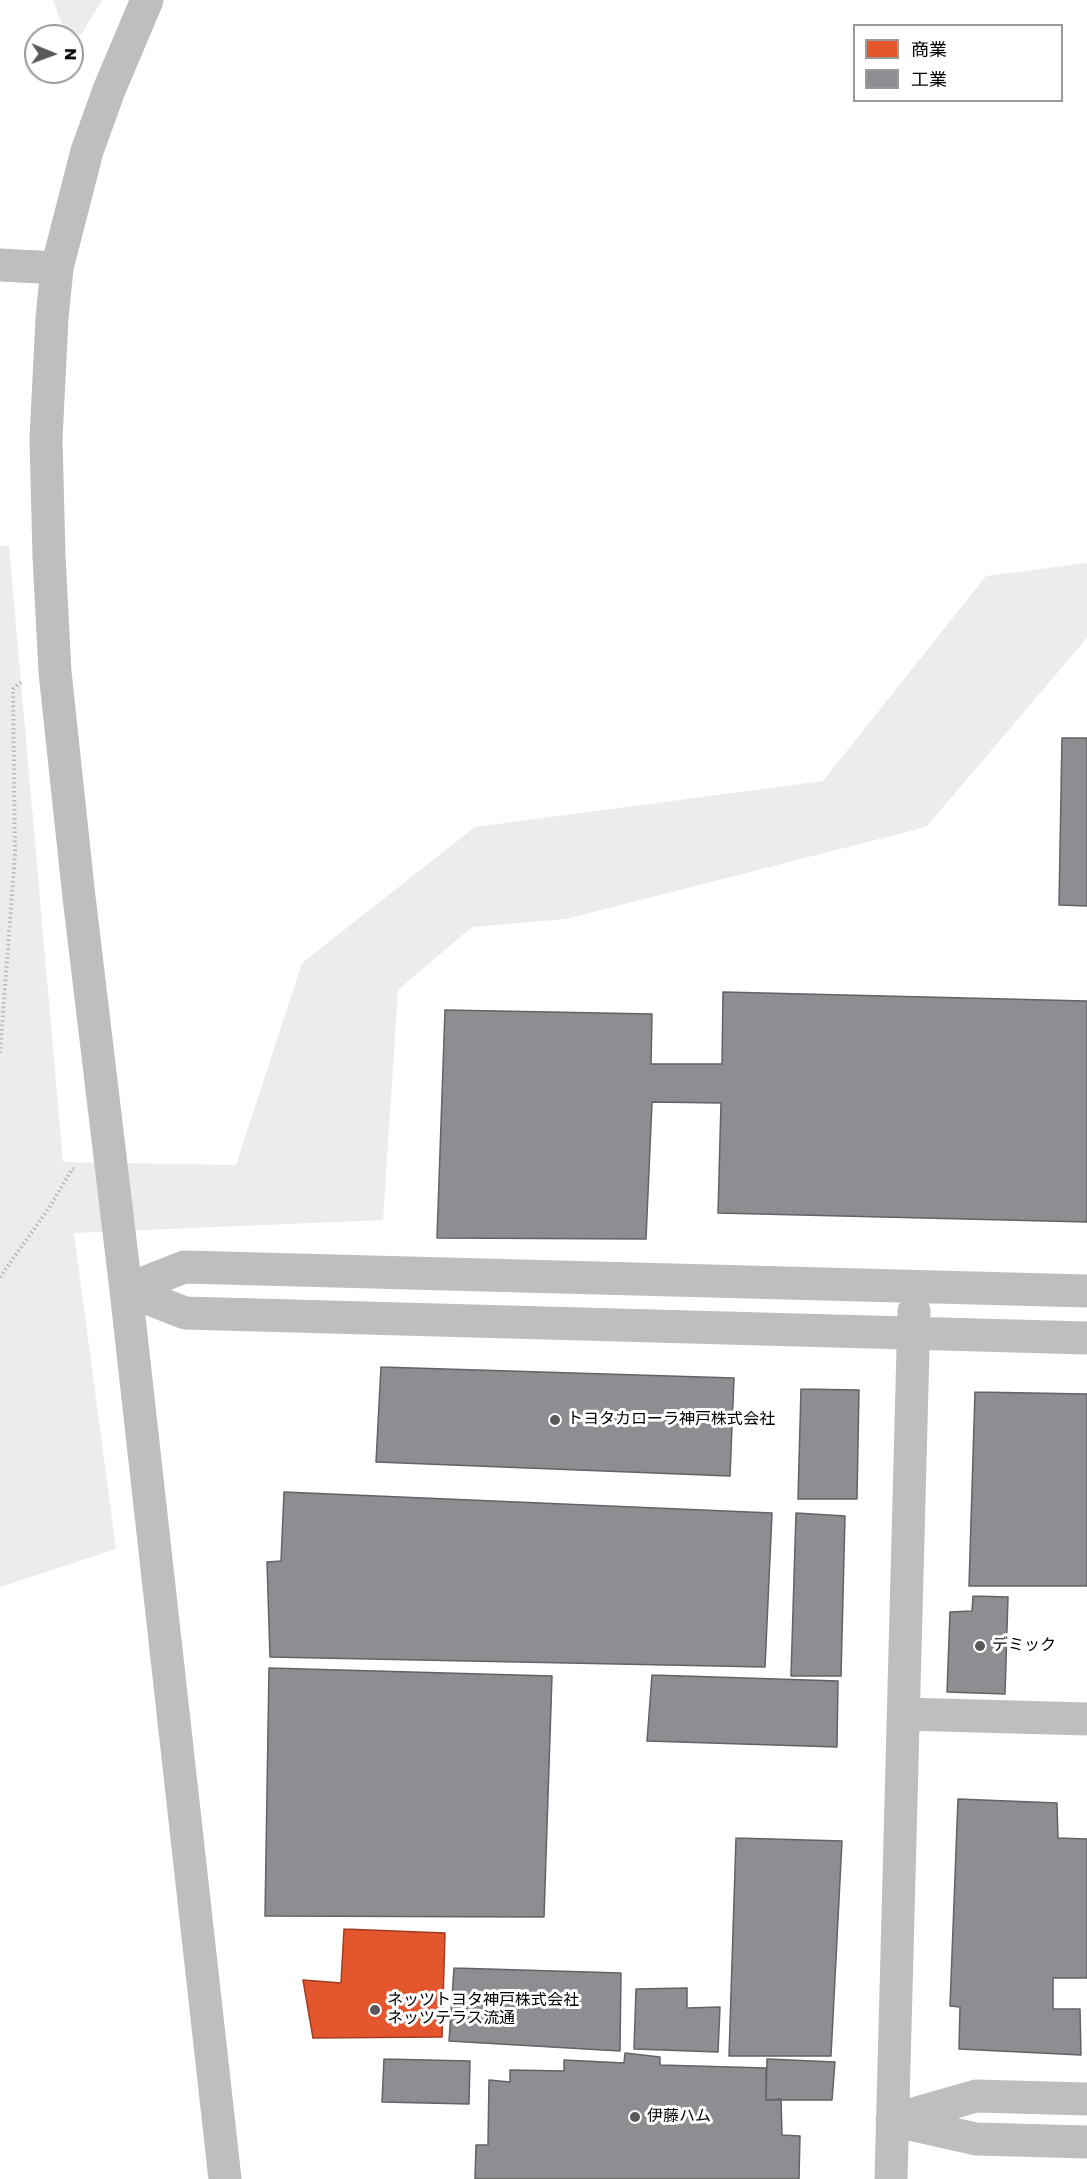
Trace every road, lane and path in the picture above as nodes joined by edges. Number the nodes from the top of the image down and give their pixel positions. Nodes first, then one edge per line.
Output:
1 (147, 0) edge
2 (0, 265) edge
3 (57, 268) junction
4 (55, 667) junction
5 (0, 1053) edge
6 (84, 1167) dead end
7 (0, 1277) edge
8 (915, 1287) junction
9 (126, 1290) junction
10 (1087, 1291) edge
11 (913, 1333) junction
12 (1087, 1338) edge
13 (904, 1714) junction
14 (1087, 1719) edge
15 (1087, 2099) edge
16 (892, 2120) junction
17 (1087, 2142) edge
18 (225, 2179) edge
19 (891, 2179) edge

1 - 3 street
2 - 3 street
3 - 4 street
4 - 5 path
4 - 9 street
6 - 7 path
8 - 9 street
8 - 10 street
8 - 11 street
9 - 11 street
9 - 18 street
11 - 12 street
11 - 13 street
13 - 14 street
13 - 16 street
15 - 16 street
16 - 17 street
16 - 19 street

